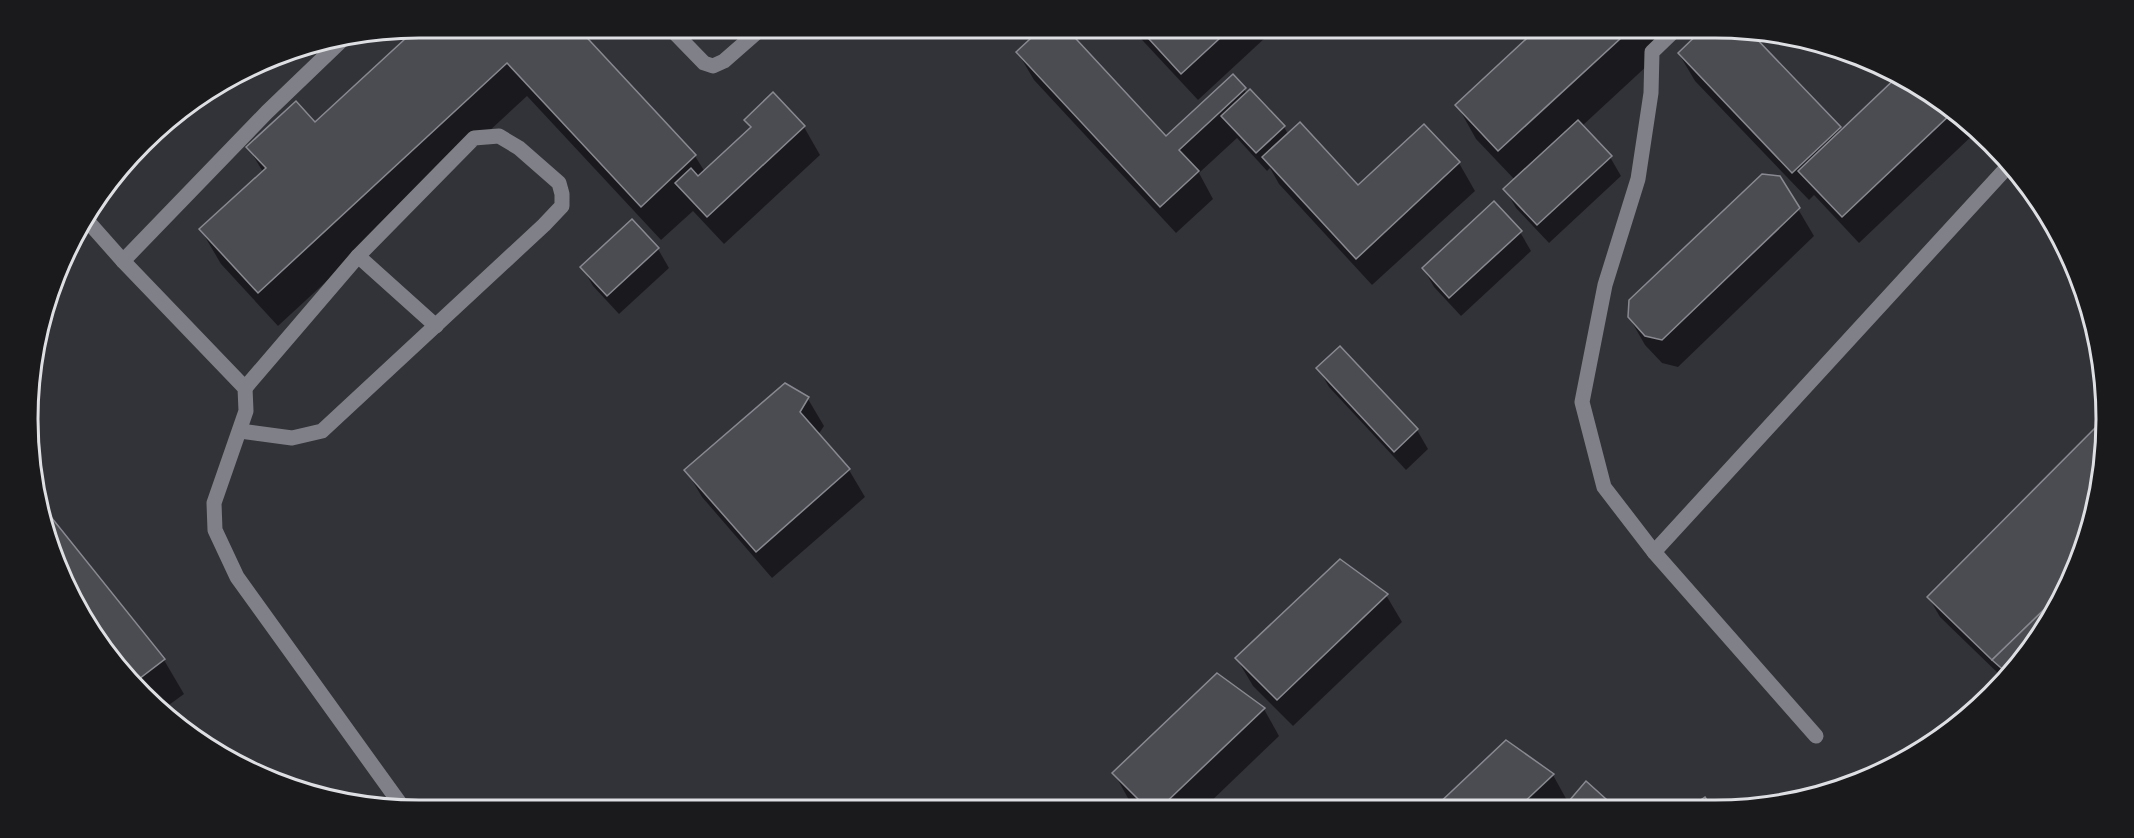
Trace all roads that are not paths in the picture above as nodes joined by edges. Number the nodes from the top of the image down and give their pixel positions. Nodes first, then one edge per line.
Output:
1 (680, 38) edge
2 (750, 38) edge
3 (1667, 38) edge
4 (335, 47) edge
5 (2004, 170) edge
6 (91, 225) edge
7 (358, 256) junction
8 (123, 261) junction
9 (436, 326) junction
10 (245, 388) junction
11 (240, 431) junction
12 (1654, 552) junction
13 (1816, 736) dead end
14 (398, 800) edge

1 - 2 lane
3 - 12 lane
4 - 8 lane
5 - 12 lane
6 - 8 lane
7 - 9 lane
7 - 9 lane
7 - 10 lane
8 - 10 lane
9 - 11 lane
10 - 11 lane
11 - 14 lane
12 - 13 lane

